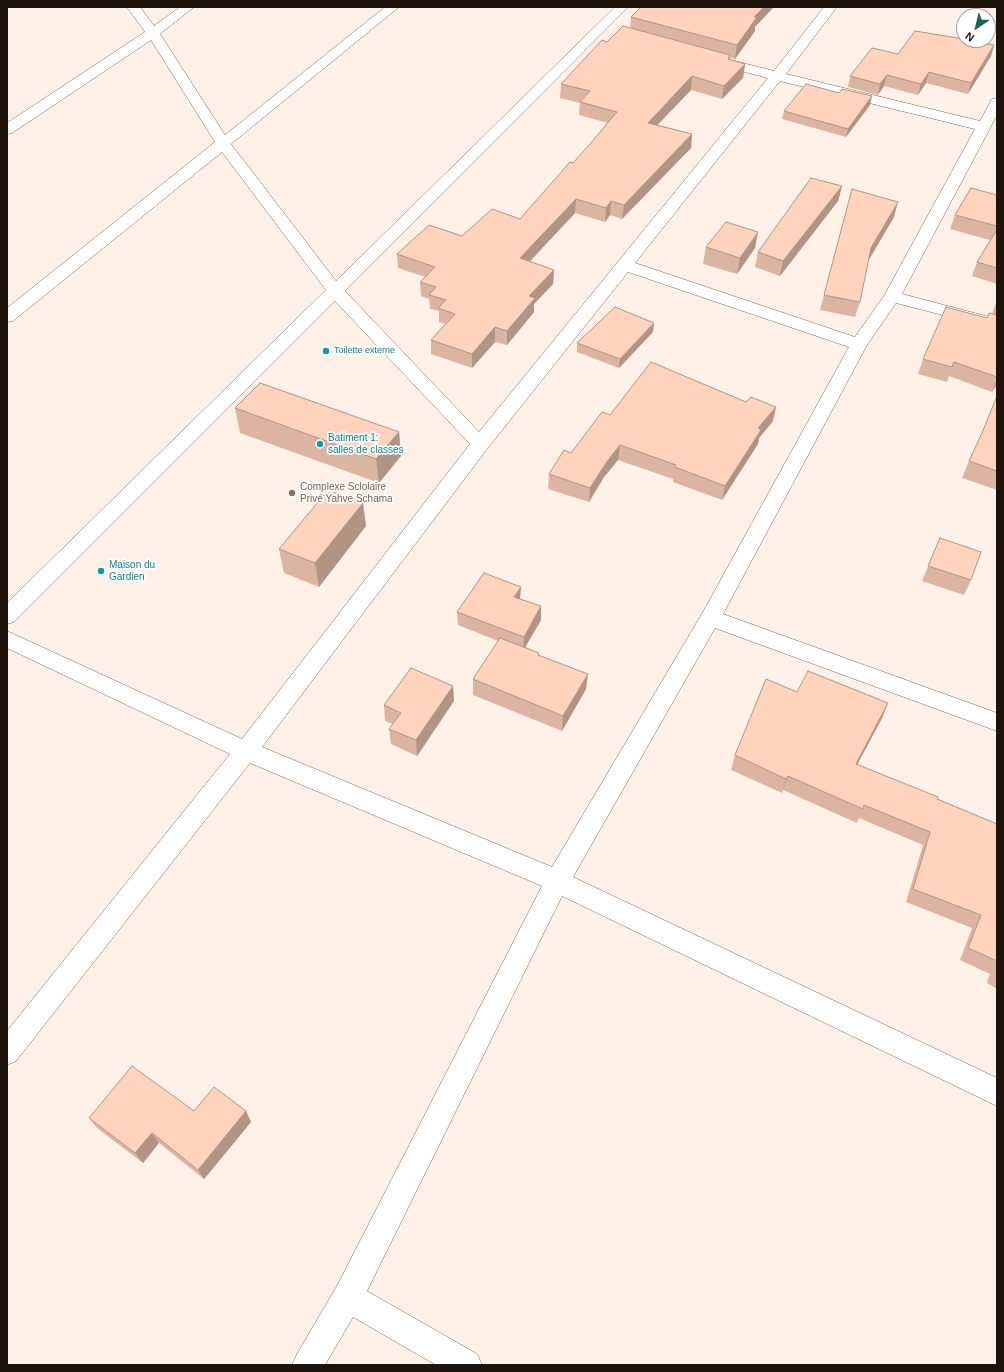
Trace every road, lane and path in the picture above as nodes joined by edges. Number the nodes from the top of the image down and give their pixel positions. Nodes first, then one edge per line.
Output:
1 (134, 7) edge
2 (188, 7) edge
3 (393, 7) edge
4 (622, 7) edge
5 (831, 7) edge
6 (153, 32) junction
7 (700, 56) edge
8 (777, 76) junction
9 (997, 102) edge
10 (983, 126) junction
11 (7, 130) edge
12 (223, 143) junction
13 (624, 265) junction
14 (335, 291) junction
15 (892, 297) junction
16 (7, 318) edge
17 (997, 324) edge
18 (859, 344) junction
19 (480, 444) junction
20 (7, 616) edge
21 (710, 618) junction
22 (7, 639) edge
23 (997, 722) edge
24 (246, 751) junction
25 (557, 881) junction
26 (7, 1052) edge
27 (997, 1092) edge
28 (348, 1297) junction
29 (308, 1365) edge
30 (466, 1365) edge

1 - 6 street
2 - 6 street
3 - 12 street
4 - 14 street
5 - 8 street
6 - 11 street
6 - 12 street
7 - 8 street
8 - 10 street
8 - 13 street
9 - 10 street
10 - 15 street
12 - 14 street
12 - 16 street
13 - 18 street
13 - 19 street
14 - 19 street
14 - 20 street
15 - 17 street
15 - 18 street
18 - 21 street
19 - 24 street
21 - 23 street
21 - 25 street
22 - 24 street
24 - 25 street
24 - 26 street
25 - 27 street
25 - 28 street
28 - 29 street
28 - 30 street

